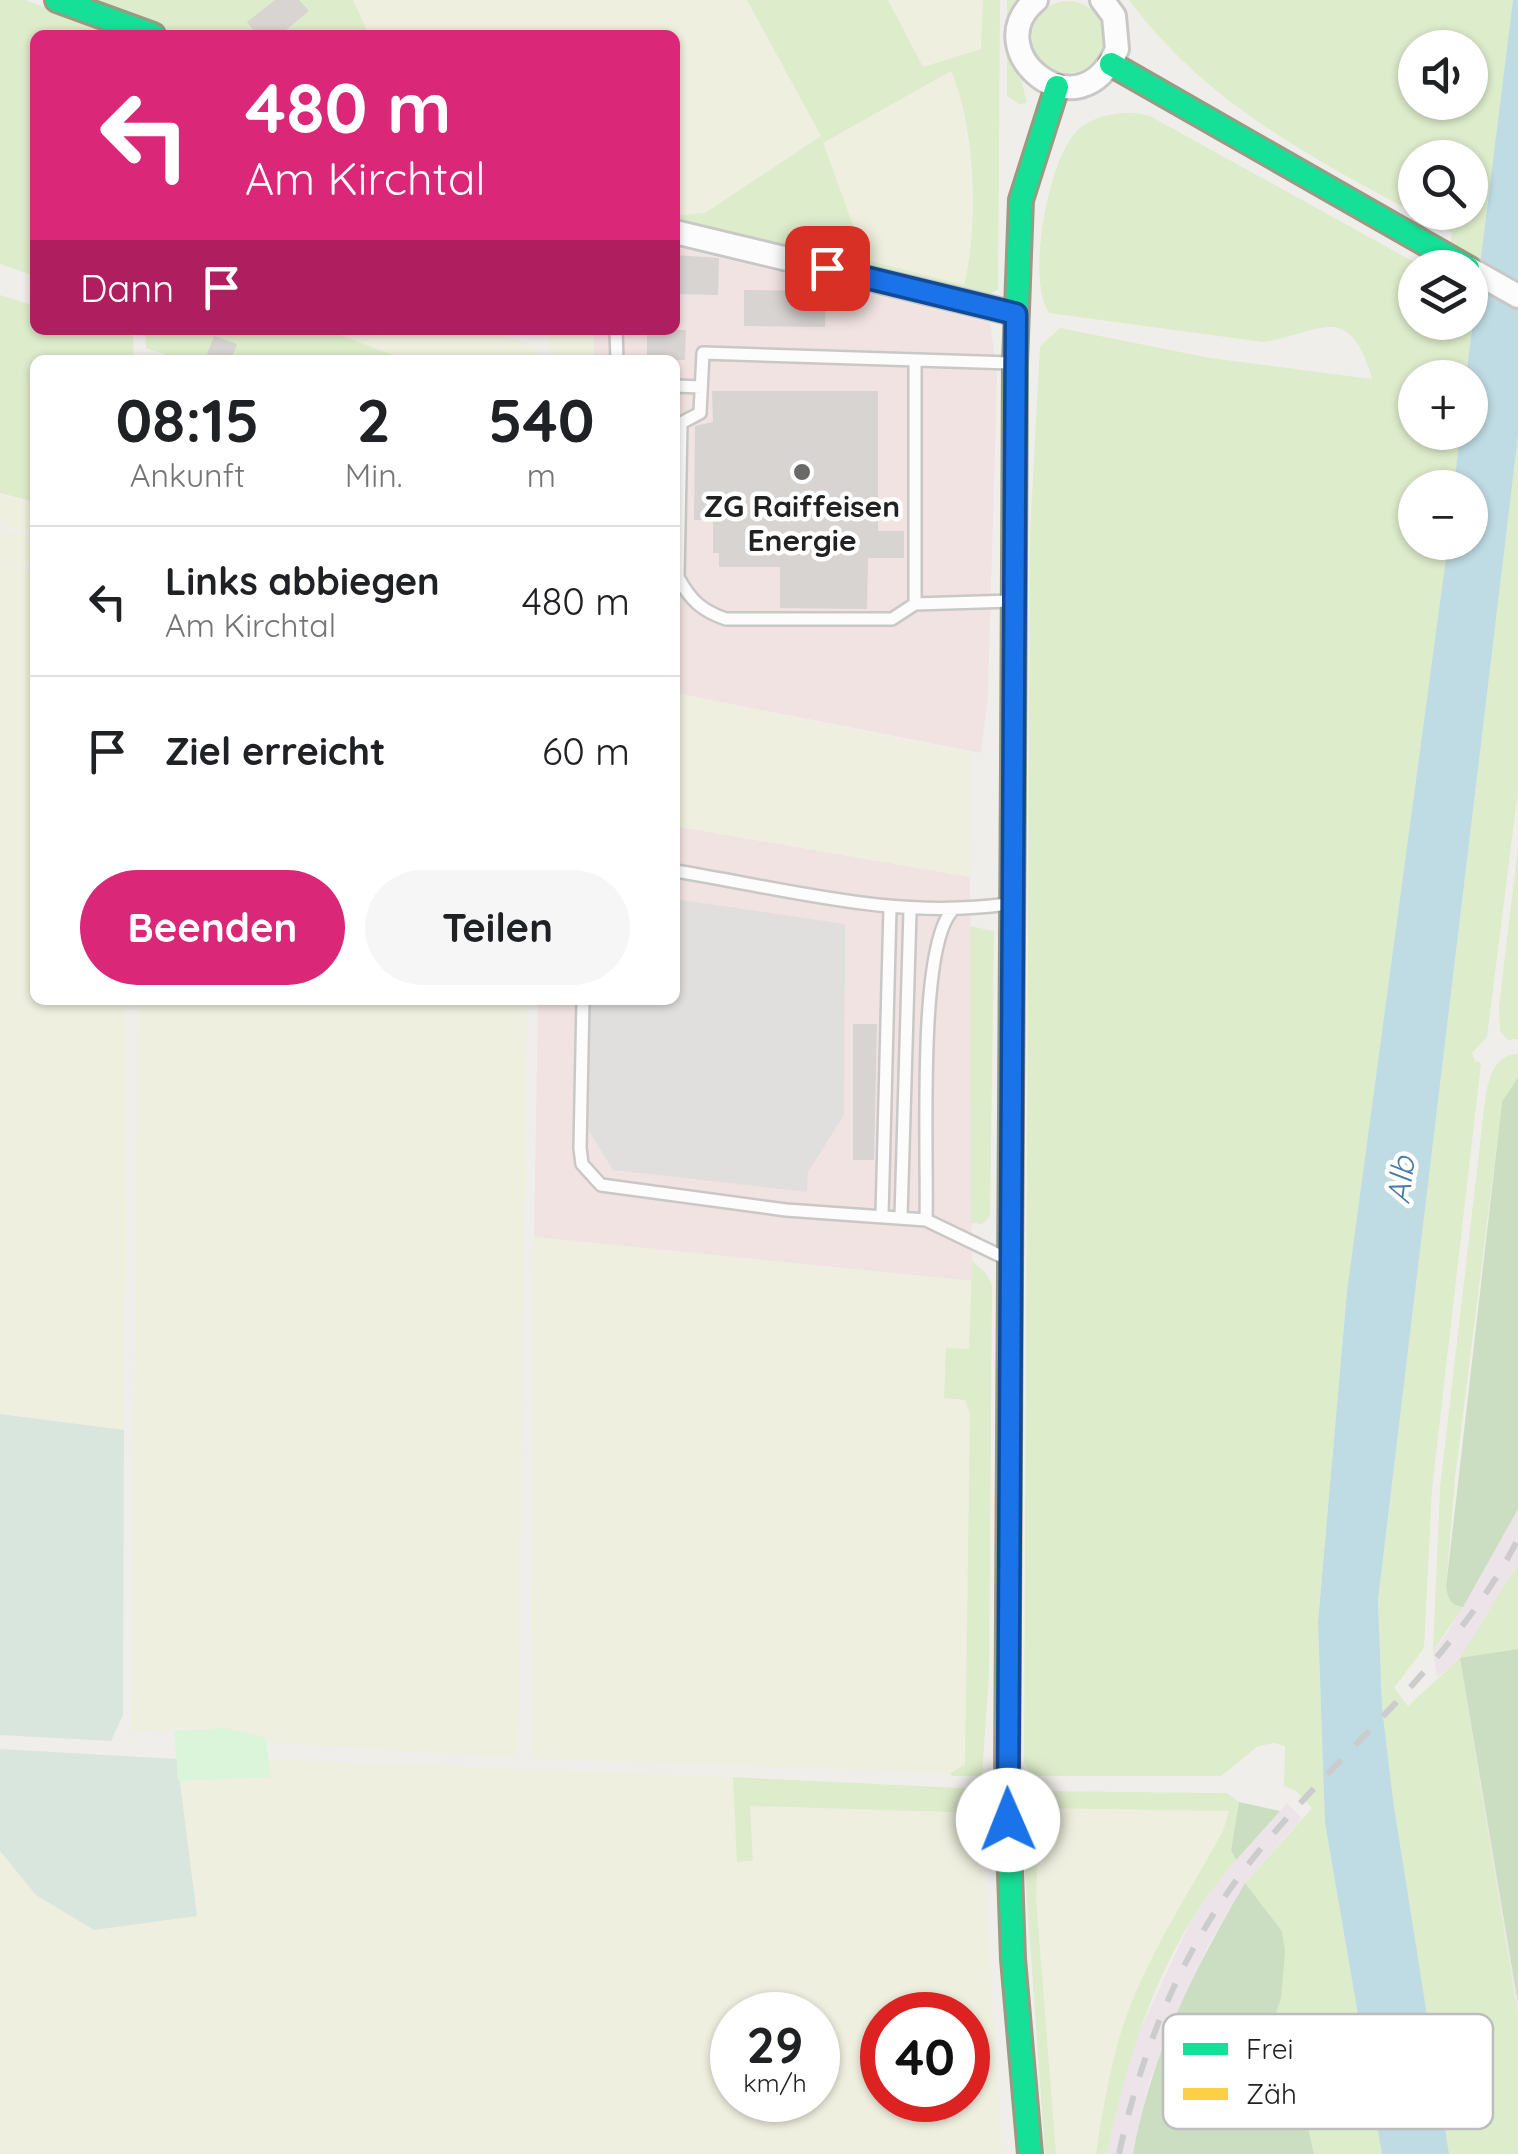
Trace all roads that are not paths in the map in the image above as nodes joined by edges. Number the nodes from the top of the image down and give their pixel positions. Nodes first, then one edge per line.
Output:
1 (57, 0) edge
2 (1036, 0) edge
3 (1102, 0) edge
4 (139, 30) edge
5 (1111, 64) junction
6 (1057, 86) junction
7 (680, 233) edge
8 (1437, 250) edge
9 (1488, 279) edge
10 (1518, 296) edge
11 (1016, 314) junction
12 (915, 360) junction
13 (1016, 363) junction
14 (680, 386) edge
15 (702, 386) junction
16 (680, 475) edge
17 (680, 582) edge
18 (1017, 600) junction
19 (915, 604) junction
20 (680, 872) edge
21 (1012, 904) junction
22 (890, 908) junction
23 (910, 911) junction
24 (951, 912) junction
25 (583, 1005) edge
26 (882, 1216) junction
27 (901, 1216) junction
28 (926, 1220) junction
29 (1010, 1260) junction
30 (1030, 2154) edge

1 - 4 street
2 - 6 street
3 - 5 street
5 - 6 street
5 - 8 street
6 - 11 street
7 - 11 street
9 - 10 street
11 - 13 street
12 - 13 lane
12 - 15 lane
12 - 19 lane
13 - 18 street
14 - 15 lane
15 - 16 lane
17 - 19 lane
18 - 19 lane
18 - 21 street
20 - 22 lane
21 - 24 lane
21 - 29 street
22 - 23 lane
22 - 26 lane
23 - 24 lane
23 - 27 lane
24 - 28 lane
25 - 26 lane
26 - 27 lane
27 - 28 lane
28 - 29 lane
29 - 30 street

